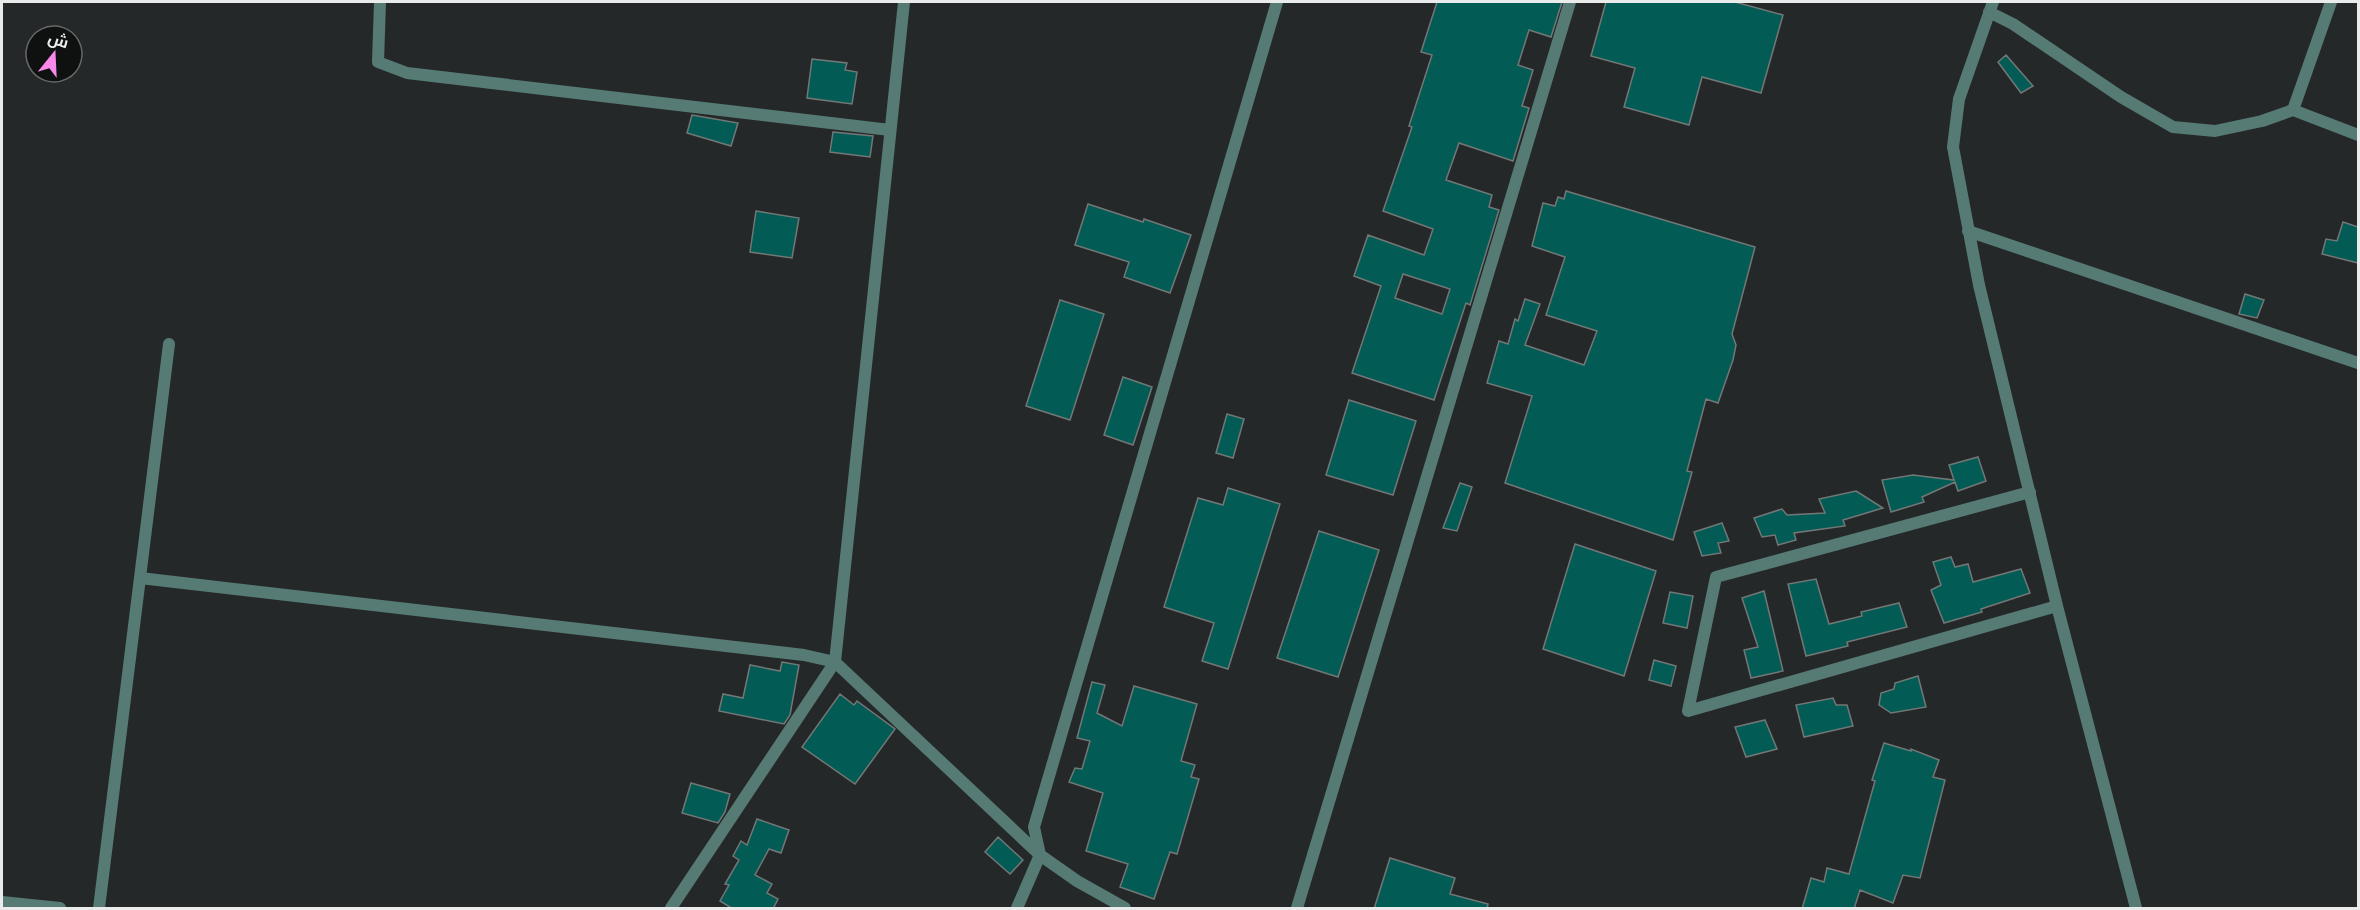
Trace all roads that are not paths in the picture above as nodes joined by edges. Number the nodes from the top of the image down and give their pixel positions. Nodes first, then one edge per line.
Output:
1 (380, 2) edge
2 (904, 2) edge
3 (1277, 2) edge
4 (1570, 2) edge
5 (2331, 2) edge
6 (1991, 7) edge
7 (2293, 110) junction
8 (890, 130) junction
9 (2358, 135) edge
10 (1968, 231) junction
11 (169, 344) dead end
12 (2358, 360) edge
13 (2030, 492) junction
14 (140, 578) junction
15 (2056, 606) junction
16 (835, 662) junction
17 (1040, 855) junction
18 (2, 902) edge
19 (60, 909) edge
20 (99, 909) edge
21 (671, 909) edge
22 (1017, 909) edge
23 (1125, 909) edge
24 (1296, 909) edge
25 (2136, 909) edge

1 - 8 street
2 - 8 street
3 - 17 street
4 - 24 street
5 - 7 street
6 - 7 street
6 - 10 street
7 - 9 street
8 - 16 street
10 - 12 street
10 - 13 street
11 - 14 street
13 - 15 street
13 - 15 street
14 - 16 street
14 - 20 street
15 - 25 street
16 - 17 street
16 - 21 street
17 - 22 street
17 - 23 street
18 - 19 street

